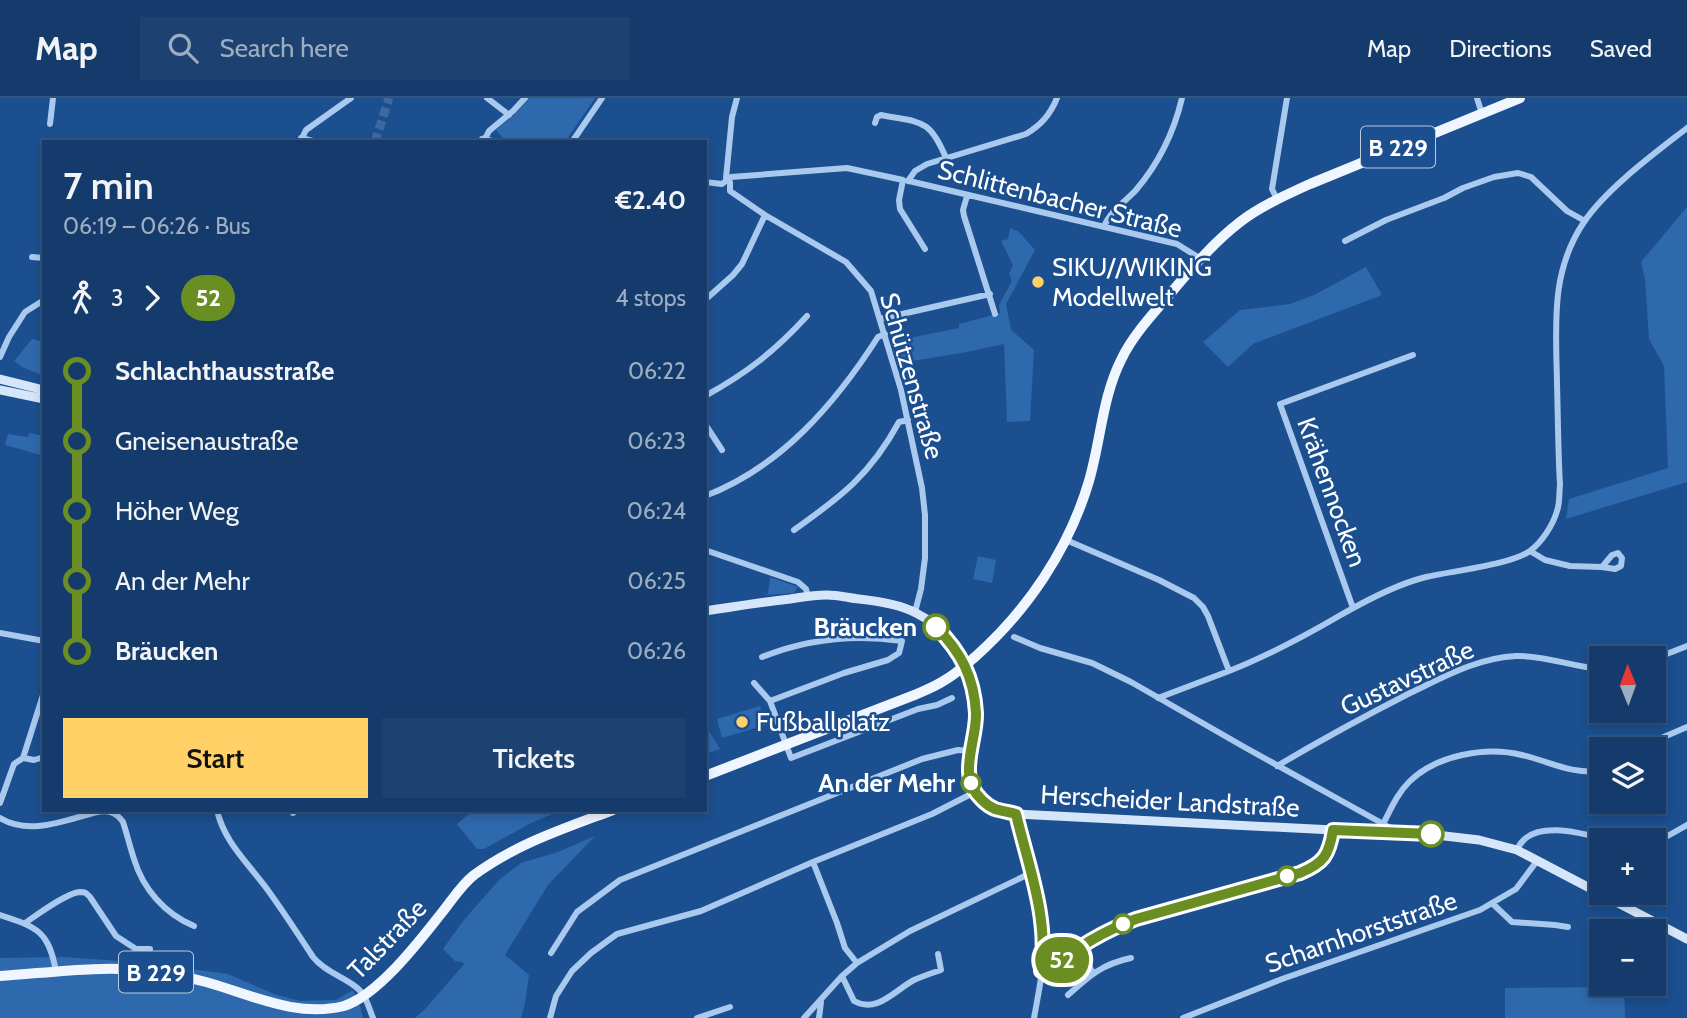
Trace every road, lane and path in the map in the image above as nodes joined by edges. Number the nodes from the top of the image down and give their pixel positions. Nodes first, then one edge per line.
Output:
1 (53, 98) edge
2 (351, 98) edge
3 (487, 98) edge
4 (525, 98) edge
5 (602, 98) edge
6 (737, 98) edge
7 (1057, 98) edge
8 (1182, 98) edge
9 (1287, 98) edge
10 (1476, 98) edge
11 (1520, 98) edge
12 (1482, 114) junction
13 (509, 115) junction
14 (875, 123) dead end
15 (50, 124) dead end
16 (1687, 128) edge
17 (300, 140) edge
18 (480, 140) edge
19 (573, 140) edge
20 (946, 158) junction
21 (727, 180) junction
22 (906, 180) junction
23 (707, 182) edge
24 (967, 196) junction
25 (1277, 199) junction
26 (765, 215) junction
27 (1584, 221) junction
28 (1104, 227) junction
29 (1345, 241) dead end
30 (925, 249) dead end
31 (32, 257) dead end
32 (42, 258) edge
33 (1201, 259) junction
34 (990, 294) junction
35 (707, 298) edge
36 (42, 301) edge
37 (995, 314) dead end
38 (807, 316) dead end
39 (880, 319) junction
40 (885, 334) junction
41 (1413, 355) dead end
42 (0, 357) edge
43 (0, 379) edge
44 (0, 390) edge
45 (42, 390) edge
46 (707, 395) edge
47 (42, 399) edge
48 (908, 420) junction
49 (707, 427) edge
50 (722, 450) dead end
51 (707, 495) edge
52 (794, 530) dead end
53 (1066, 540) junction
54 (707, 551) edge
55 (1530, 551) junction
56 (1602, 567) dead end
57 (808, 597) junction
58 (1353, 608) junction
59 (707, 611) edge
60 (915, 612) junction
61 (0, 633) edge
62 (1014, 637) dead end
63 (42, 641) edge
64 (1687, 646) edge
65 (1666, 654) edge
66 (762, 657) dead end
67 (965, 665) junction
68 (1589, 669) edge
69 (1228, 671) junction
70 (754, 683) dead end
71 (42, 698) edge
72 (952, 698) dead end
73 (1158, 698) junction
74 (769, 701) junction
75 (1687, 727) edge
76 (1664, 737) edge
77 (786, 746) junction
78 (971, 751) junction
79 (23, 758) junction
80 (42, 758) edge
81 (1278, 766) junction
82 (1589, 772) edge
83 (707, 775) edge
84 (2, 790) edge
85 (975, 792) junction
86 (0, 803) edge
87 (97, 812) edge
88 (110, 812) edge
89 (218, 812) edge
90 (608, 812) edge
91 (1016, 814) junction
92 (0, 818) edge
93 (1383, 824) junction
94 (1687, 825) edge
95 (1333, 830) junction
96 (1397, 832) junction
97 (1589, 835) edge
98 (1666, 837) edge
99 (1517, 850) junction
100 (1537, 861) junction
101 (813, 862) junction
102 (1031, 873) junction
103 (1493, 904) junction
104 (0, 915) edge
105 (25, 923) junction
106 (194, 926) dead end
107 (1568, 927) dead end
108 (1687, 939) edge
109 (1077, 947) junction
110 (150, 949) dead end
111 (551, 953) dead end
112 (938, 954) dead end
113 (1131, 958) dead end
114 (857, 963) junction
115 (1041, 971) junction
116 (56, 972) junction
117 (1093, 973) junction
118 (842, 975) junction
119 (0, 976) edge
120 (364, 995) junction
121 (1068, 995) dead end
122 (821, 1000) junction
123 (730, 1007) dead end
124 (373, 1018) edge
125 (550, 1018) edge
126 (697, 1018) edge
127 (804, 1018) edge
128 (819, 1018) edge
129 (1034, 1018) edge
130 (1183, 1018) edge

1 - 15 street
2 - 17 street
3 - 13 street
4 - 13 street
5 - 19 street
6 - 21 street
7 - 20 street
8 - 28 street
9 - 25 street
10 - 12 street
11 - 12 main road, B 229
12 - 25 main road, B 229
13 - 18 street
14 - 20 street
16 - 27 street
20 - 22 street
21 - 22 street, Schlittenbacher Straße
21 - 23 street, Schlittenbacher Straße
21 - 26 street, Schützenstraße
22 - 24 street, Schlittenbacher Straße
22 - 30 street
24 - 28 street, Schlittenbacher Straße
24 - 34 street
25 - 33 main road, B 229
26 - 35 street
26 - 39 street, Schützenstraße
27 - 29 street
27 - 55 street
28 - 33 street, Schlittenbacher Straße
31 - 32 street
33 - 53 main road, B 229
34 - 37 street
34 - 39 street
36 - 42 street
38 - 46 street
39 - 40 street, Schützenstraße
40 - 48 street, Schützenstraße
40 - 51 street
41 - 58 street, Krähennocken
43 - 45 main road
44 - 47 main road
48 - 52 street
48 - 60 street, Schützenstraße
49 - 50 street
53 - 67 main road, B 229
53 - 69 street
54 - 57 street
55 - 56 street
55 - 58 street
57 - 59 main road
57 - 60 main road
58 - 69 street
60 - 67 main road
61 - 63 street
62 - 73 street
64 - 65 street
66 - 74 street
67 - 77 main road, B 229
67 - 78 main road
68 - 81 street, Gustavstraße
69 - 73 street
70 - 74 street
71 - 79 street
72 - 77 street
73 - 81 street
74 - 77 street
75 - 76 street
77 - 83 main road, B 229
78 - 85 main road
78 - 111 street
79 - 80 street
79 - 84 street
81 - 93 street
82 - 93 street
84 - 86 street
85 - 91 main road, Herscheider Landstraße
85 - 101 street
87 - 92 street
88 - 106 street
89 - 120 street
90 - 120 main road, Talstraße / B 229
91 - 95 main road, Herscheider Landstraße
91 - 102 street
93 - 96 street
94 - 98 street
95 - 96 main road, Herscheider Landstraße
95 - 109 street
96 - 99 main road, Herscheider Landstraße
97 - 99 street
99 - 100 main road, Herscheider Landstraße
100 - 103 street, Scharnhorststraße
100 - 108 main road, Herscheider Landstraße
101 - 114 street
101 - 125 street
102 - 114 street
102 - 115 street
103 - 107 street
103 - 130 street, Scharnhorststraße
104 - 105 street
105 - 110 street
105 - 116 street
109 - 115 street
109 - 117 street
112 - 118 street
113 - 117 street
114 - 118 street
115 - 129 street
116 - 119 main road, Talstraße / B 229
116 - 120 main road, Talstraße / B 229
117 - 121 street
118 - 122 street
120 - 124 street
122 - 127 street
122 - 128 street
123 - 126 street

